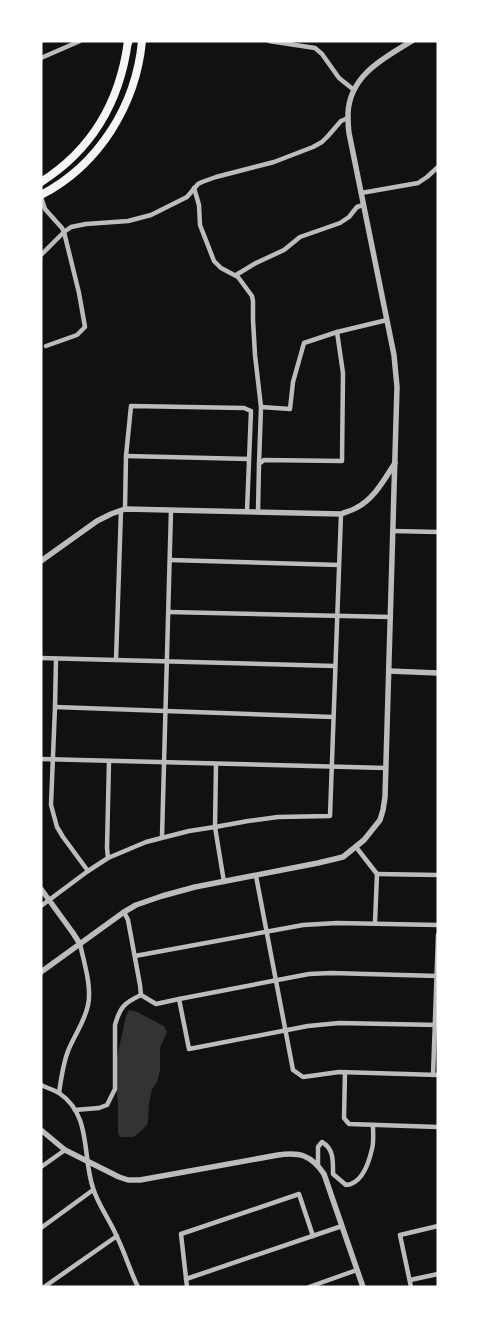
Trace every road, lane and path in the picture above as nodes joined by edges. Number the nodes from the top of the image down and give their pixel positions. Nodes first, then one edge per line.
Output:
1 (80, 41) edge
2 (128, 41) edge
3 (269, 41) edge
4 (412, 41) edge
5 (142, 42) edge
6 (41, 58) edge
7 (354, 90) junction
8 (348, 118) junction
9 (438, 167) edge
10 (41, 182) edge
11 (194, 188) junction
12 (361, 193) junction
13 (41, 196) edge
14 (364, 205) junction
15 (64, 232) junction
16 (41, 255) edge
17 (236, 275) junction
18 (387, 320) junction
19 (337, 332) junction
20 (46, 346) dead end
21 (261, 407) junction
22 (126, 456) junction
23 (249, 459) junction
24 (395, 463) junction
25 (259, 464) junction
26 (123, 509) junction
27 (172, 510) junction
28 (247, 511) junction
29 (258, 512) junction
30 (341, 514) junction
31 (393, 531) junction
32 (438, 532) edge
33 (41, 560) edge
34 (170, 560) junction
35 (339, 565) junction
36 (169, 612) junction
37 (337, 616) junction
38 (390, 618) junction
39 (41, 658) edge
40 (56, 659) junction
41 (116, 660) junction
42 (167, 662) junction
43 (335, 666) junction
44 (389, 671) junction
45 (438, 673) edge
46 (55, 708) junction
47 (166, 711) junction
48 (334, 716) junction
49 (41, 759) edge
50 (53, 759) junction
51 (109, 761) junction
52 (164, 762) junction
53 (216, 764) junction
54 (332, 767) junction
55 (386, 768) junction
56 (215, 827) junction
57 (162, 837) junction
58 (356, 847) junction
59 (108, 858) junction
60 (88, 871) junction
61 (377, 874) junction
62 (438, 875) edge
63 (256, 876) junction
64 (224, 882) junction
65 (41, 889) edge
66 (50, 900) junction
67 (41, 906) edge
68 (124, 912) junction
69 (375, 923) junction
70 (438, 925) edge
71 (266, 931) junction
72 (438, 935) edge
73 (80, 944) junction
74 (135, 956) junction
75 (41, 972) edge
76 (437, 976) edge
77 (275, 980) junction
78 (141, 995) junction
79 (179, 999) junction
80 (436, 1025) edge
81 (285, 1031) junction
82 (345, 1072) junction
83 (436, 1075) edge
84 (41, 1085) edge
85 (59, 1093) junction
86 (75, 1110) junction
87 (373, 1125) junction
88 (438, 1127) edge
89 (41, 1130) edge
90 (65, 1150) junction
91 (87, 1162) junction
92 (318, 1165) junction
93 (41, 1167) edge
94 (93, 1190) junction
95 (342, 1226) junction
96 (438, 1226) edge
97 (41, 1228) edge
98 (117, 1236) junction
99 (313, 1236) junction
100 (357, 1270) junction
101 (438, 1274) edge
102 (186, 1280) junction
103 (410, 1280) junction
104 (136, 1286) edge
105 (44, 1287) edge
106 (186, 1287) edge
107 (309, 1287) edge
108 (363, 1287) edge
109 (411, 1287) edge

1 - 6 street
2 - 10 highway
3 - 7 street
4 - 7 street
5 - 13 highway
7 - 8 street
8 - 11 street
8 - 12 street
9 - 12 street
11 - 15 street
11 - 17 street
12 - 14 street
13 - 15 street
14 - 17 street
14 - 18 street
15 - 16 street
15 - 20 street
17 - 21 street
18 - 19 street
18 - 24 street
19 - 21 street
19 - 25 street
21 - 25 street
22 - 23 street
22 - 23 street
22 - 26 street
23 - 28 street
24 - 30 street
24 - 31 street
25 - 29 street
26 - 27 street
26 - 33 street
26 - 41 street
27 - 28 street
27 - 34 street
28 - 29 street
29 - 30 street
30 - 35 street
31 - 32 street
31 - 38 street
34 - 35 street
34 - 36 street
35 - 37 street
36 - 37 street
36 - 42 street
37 - 38 street
37 - 43 street
38 - 44 street
39 - 40 street
40 - 41 street
40 - 46 street
41 - 42 street
42 - 43 street
42 - 47 street
43 - 48 street
44 - 45 street
44 - 55 street
46 - 47 street
46 - 50 street
47 - 48 street
47 - 52 street
48 - 54 street
49 - 50 street
50 - 51 street
50 - 60 street
51 - 52 street
51 - 59 street
52 - 53 street
52 - 57 street
53 - 54 street
53 - 56 street
54 - 55 street
54 - 56 street
55 - 58 street
56 - 57 street
56 - 64 street
57 - 59 street
58 - 61 street
58 - 63 street
59 - 60 street
60 - 66 street
61 - 62 street
61 - 69 street
63 - 64 street
63 - 71 street
64 - 68 street
65 - 66 street
66 - 67 street
66 - 73 street
68 - 73 street
68 - 74 street
69 - 70 street
69 - 71 street
71 - 74 street
71 - 77 street
72 - 76 street
73 - 75 street
73 - 85 street
74 - 78 street
76 - 77 street
76 - 80 street
77 - 79 street
77 - 81 street
78 - 79 street
78 - 86 street
79 - 81 street
80 - 81 street
80 - 83 street
81 - 82 street
82 - 83 street
82 - 87 street
84 - 85 street
85 - 86 street
86 - 91 street
87 - 88 street
87 - 92 street
89 - 90 street
90 - 91 street
90 - 93 street
91 - 92 street
91 - 94 street
92 - 95 street
94 - 97 street
94 - 98 street
95 - 99 street
95 - 100 street
96 - 103 street
98 - 104 street
98 - 105 street
99 - 102 street
99 - 102 street
100 - 107 street
100 - 108 street
101 - 103 street
102 - 106 street
103 - 109 street

